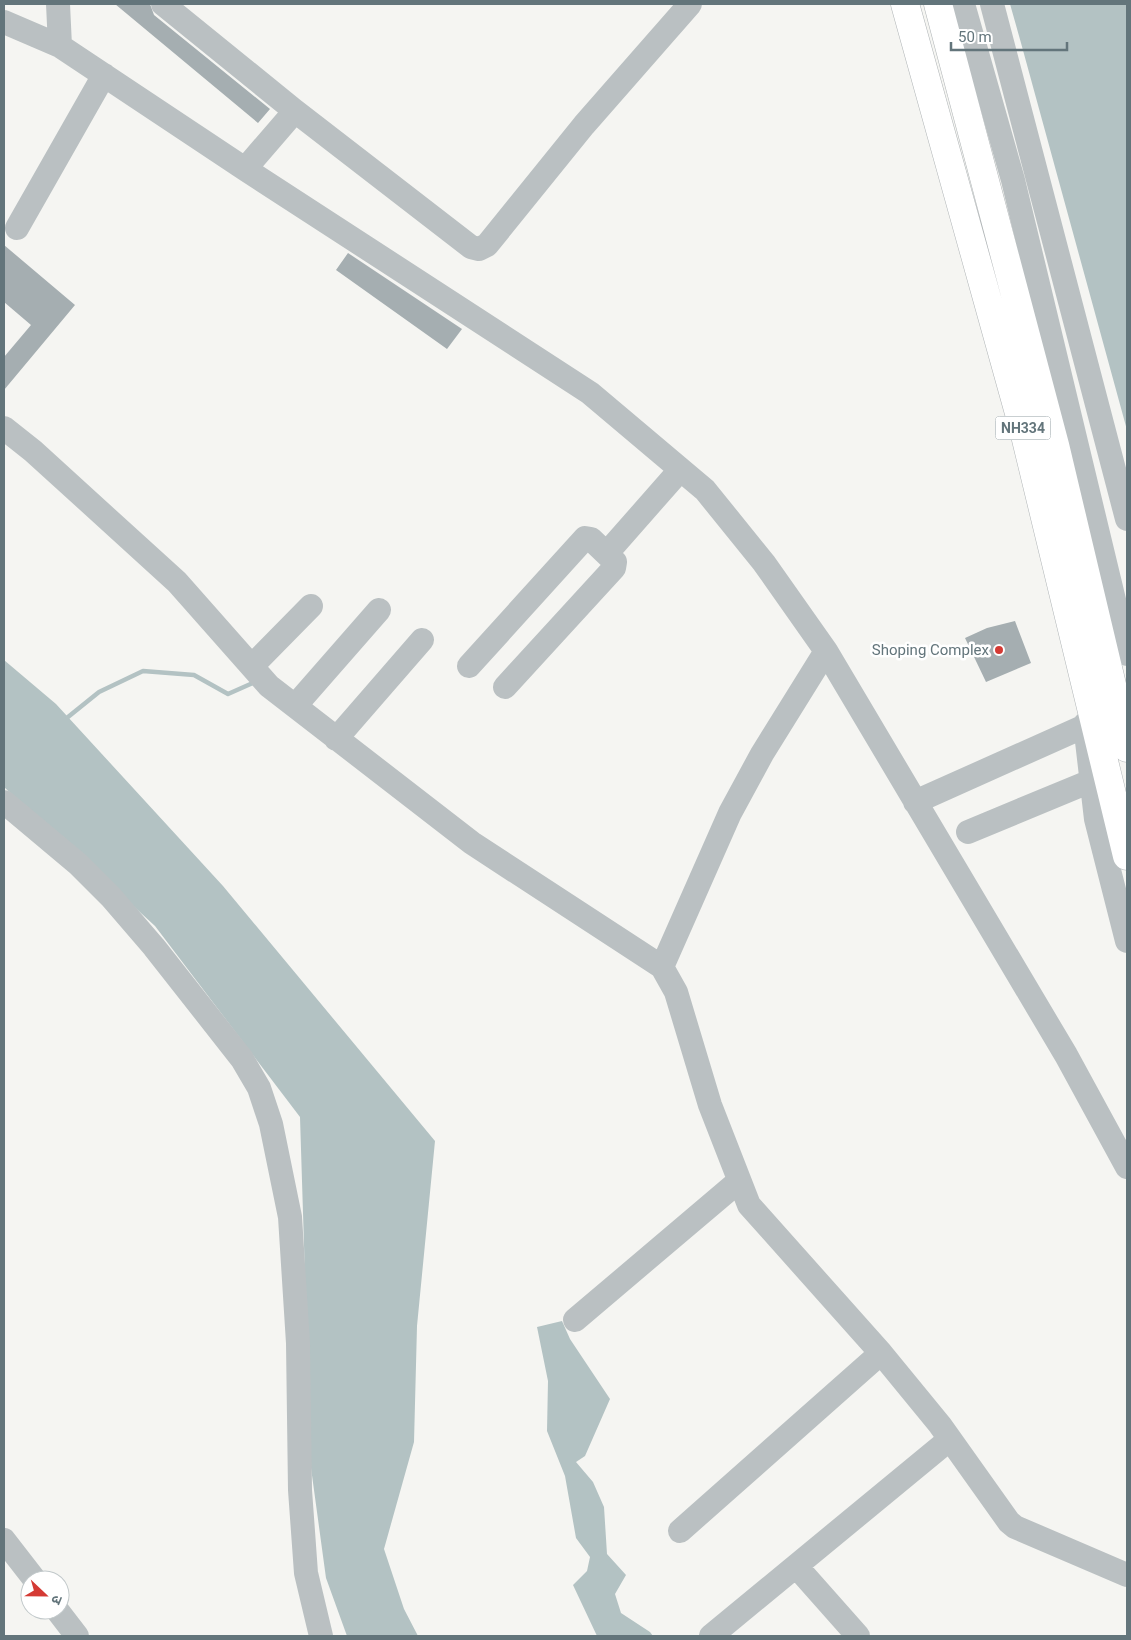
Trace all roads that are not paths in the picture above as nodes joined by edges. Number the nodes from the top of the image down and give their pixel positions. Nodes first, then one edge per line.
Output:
1 (58, 4) edge
2 (163, 4) edge
3 (690, 4) edge
4 (905, 4) edge
5 (938, 4) edge
6 (963, 4) edge
7 (992, 4) edge
8 (4, 22) edge
9 (60, 46) junction
10 (104, 75) junction
11 (295, 111) junction
12 (245, 169) junction
13 (17, 228) dead end
14 (4, 428) edge
15 (680, 470) junction
16 (1127, 520) edge
17 (606, 553) junction
18 (311, 606) dead end
19 (379, 610) dead end
20 (422, 640) dead end
21 (1076, 646) junction
22 (826, 651) junction
23 (1127, 654) edge
24 (253, 665) junction
25 (469, 666) dead end
26 (505, 687) dead end
27 (295, 706) junction
28 (1085, 726) junction
29 (336, 739) junction
30 (1127, 748) edge
31 (1091, 781) junction
32 (4, 802) edge
33 (916, 802) junction
34 (968, 832) dead end
35 (1127, 856) edge
36 (1127, 941) edge
37 (662, 967) junction
38 (1127, 1167) edge
39 (739, 1181) junction
40 (575, 1320) dead end
41 (881, 1353) junction
42 (950, 1439) junction
43 (680, 1531) dead end
44 (4, 1540) edge
45 (796, 1566) junction
46 (27, 1570) edge
47 (1127, 1575) edge
48 (65, 1620) edge
49 (77, 1636) edge
50 (321, 1636) edge
51 (711, 1636) edge
52 (858, 1636) edge

1 - 9 street
2 - 11 street
3 - 11 street
4 - 21 highway, NH334
5 - 30 highway, NH334
6 - 23 street
7 - 16 street
8 - 9 street
9 - 10 street
10 - 12 street
10 - 13 street
11 - 12 street
12 - 15 street
14 - 24 street
15 - 17 street
15 - 22 street
17 - 25 street
17 - 26 street
18 - 24 street
19 - 27 street
20 - 29 street
21 - 28 street
21 - 35 highway, NH334
22 - 33 street
22 - 37 street
24 - 27 street
27 - 29 street
28 - 31 street
28 - 33 street
29 - 37 street
31 - 34 street
31 - 36 street
32 - 50 street
33 - 38 street
37 - 39 street
39 - 40 street
39 - 41 street
41 - 42 street
41 - 43 street
42 - 45 street
42 - 47 street
44 - 46 street
45 - 51 street
45 - 52 street
48 - 49 street

